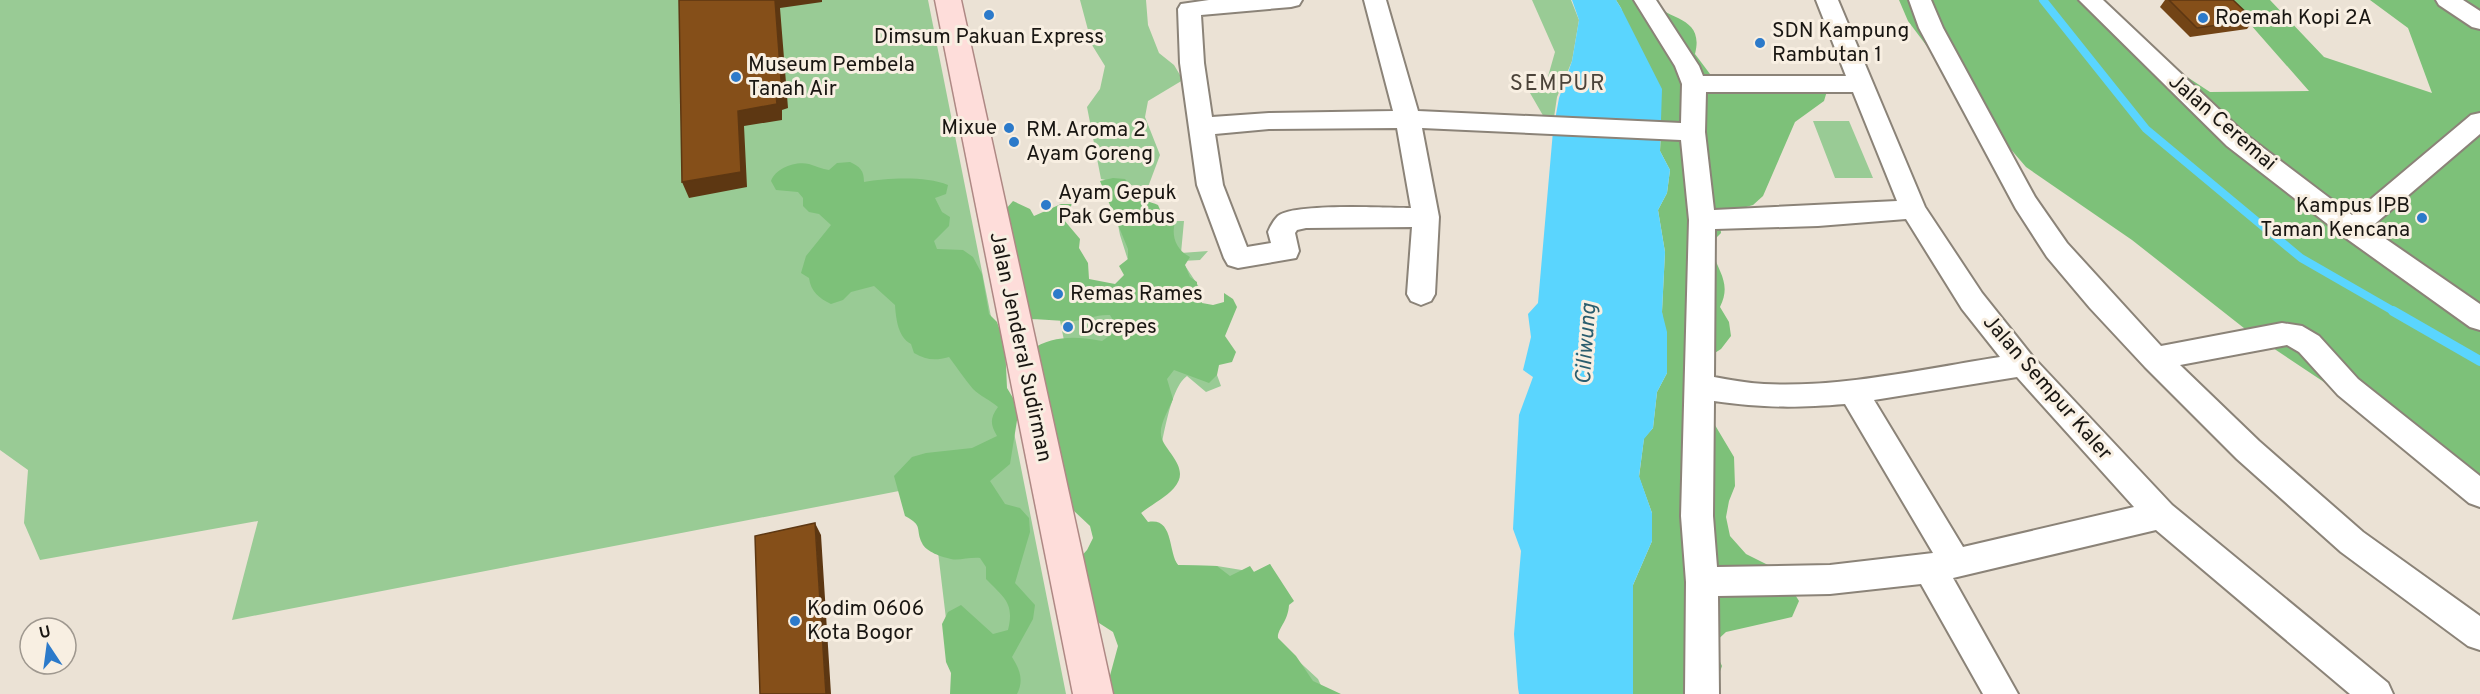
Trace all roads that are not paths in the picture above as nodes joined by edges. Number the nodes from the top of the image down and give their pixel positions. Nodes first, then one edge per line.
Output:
1 (948, 0) edge
2 (1291, 0) edge
3 (1375, 0) edge
4 (1645, 0) edge
5 (1827, 0) edge
6 (1920, 0) edge
7 (2090, 0) edge
8 (2447, 0) edge
9 (2480, 22) edge
10 (1694, 84) junction
11 (1862, 84) junction
12 (1408, 118) junction
13 (2480, 121) edge
14 (1202, 127) junction
15 (1681, 131) junction
16 (1914, 209) junction
17 (1426, 217) junction
18 (1702, 220) junction
19 (2352, 229) junction
20 (1421, 294) dead end
21 (2480, 319) edge
22 (2155, 359) junction
23 (2023, 365) junction
24 (1700, 387) junction
25 (1852, 392) junction
26 (2480, 494) edge
27 (2162, 515) junction
28 (1942, 566) junction
29 (1702, 582) junction
30 (2480, 635) edge
31 (1093, 694) edge
32 (1702, 694) edge
33 (2001, 694) edge
34 (2376, 694) edge

1 - 31 main road, Jalan Jenderal Sudirman
2 - 14 street
3 - 12 street
4 - 10 street
5 - 11 street, Jalan Sempur Kaler
6 - 22 street
7 - 19 street, Jalan Ceremai
8 - 9 street
10 - 11 street
10 - 15 street
11 - 16 street, Jalan Sempur Kaler
12 - 14 street
12 - 15 street
12 - 17 street
13 - 19 street
14 - 17 street
15 - 18 street
16 - 18 street
16 - 23 street, Jalan Sempur Kaler
17 - 20 street
18 - 24 street
19 - 21 street, Jalan Ceremai
22 - 26 street
22 - 30 street
23 - 25 street
23 - 27 street, Jalan Sempur Kaler
24 - 25 street
24 - 29 street
25 - 28 street
27 - 28 street
27 - 34 street, Jalan Sempur Kaler
28 - 29 street
28 - 33 street
29 - 32 street

